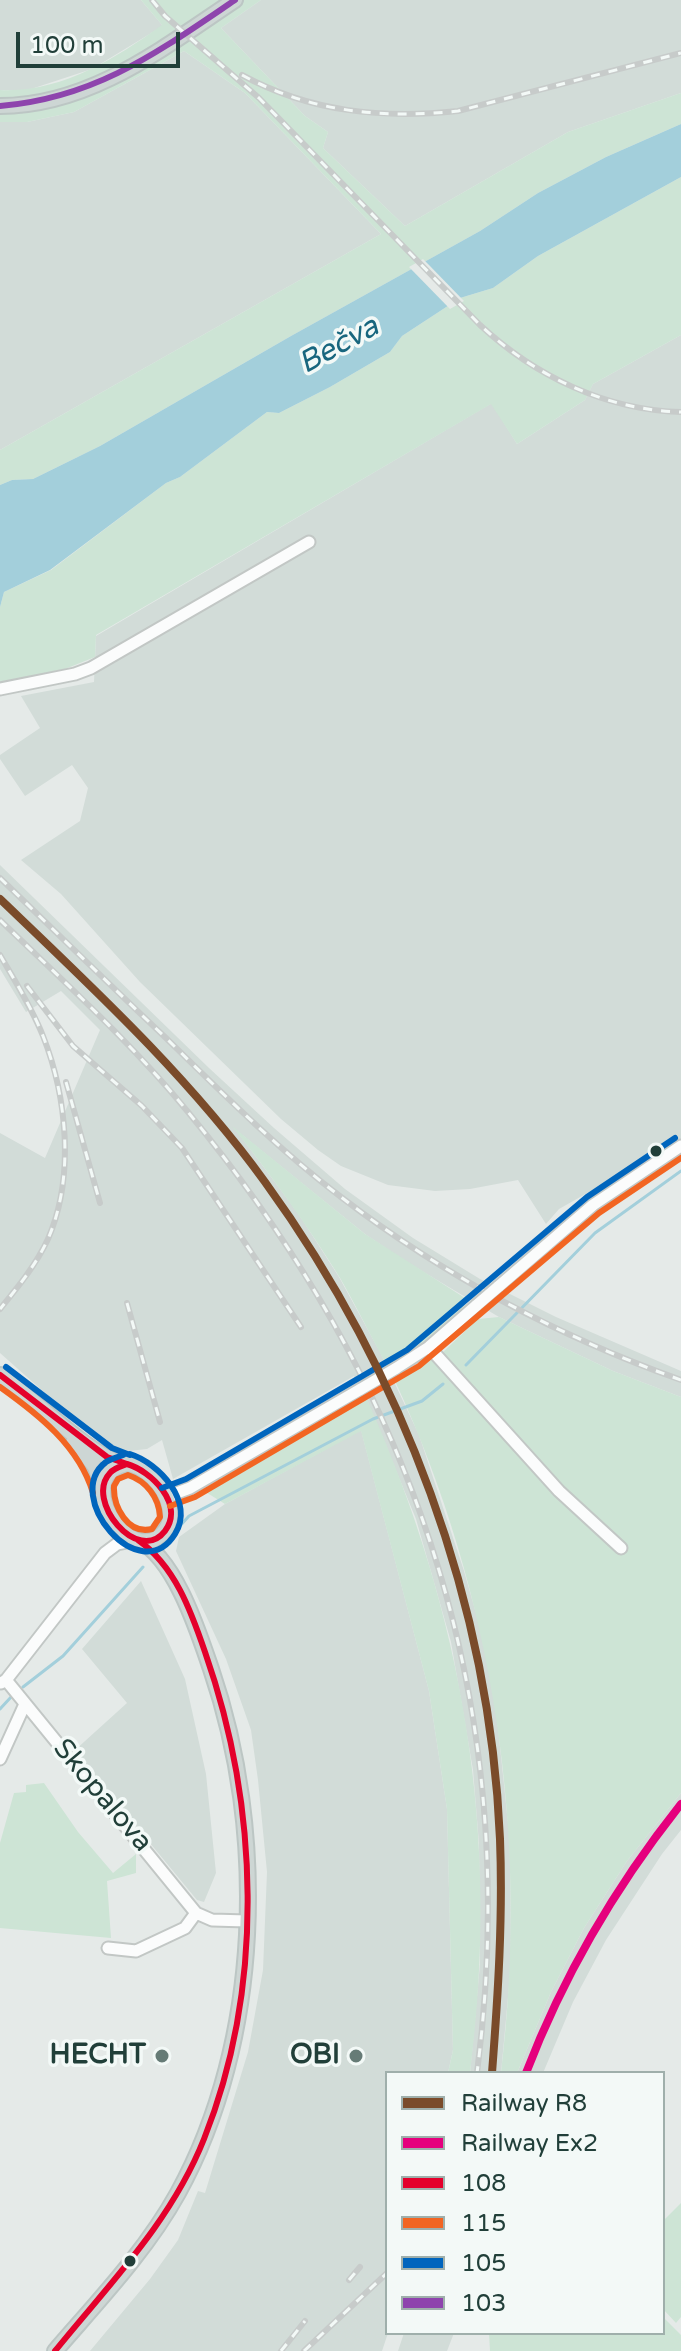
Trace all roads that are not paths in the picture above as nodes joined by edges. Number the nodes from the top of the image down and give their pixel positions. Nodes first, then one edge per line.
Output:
1 (235, 0) edge
2 (0, 106) edge
3 (309, 542) dead end
4 (0, 689) edge
5 (681, 1146) edge
6 (429, 1347) junction
7 (0, 1375) edge
8 (52, 1416) junction
9 (127, 1464) junction
10 (103, 1490) junction
11 (166, 1497) junction
12 (113, 1521) junction
13 (167, 1527) junction
14 (138, 1540) junction
15 (621, 1548) dead end
16 (105, 1553) junction
17 (177, 1586) junction
18 (3, 1682) edge
19 (25, 1704) junction
20 (0, 1759) edge
21 (196, 1913) junction
22 (247, 1921) junction
23 (108, 1948) dead end
24 (55, 2351) edge

1 - 2 main road
3 - 4 street
5 - 6 street, bridge
6 - 11 street, bridge
6 - 15 street
7 - 8 main road
8 - 9 main road
8 - 10 main road
9 - 10 main road
9 - 11 main road
10 - 12 main road
11 - 13 main road
12 - 14 main road
12 - 16 street
13 - 14 main road
13 - 17 main road
14 - 16 street
14 - 17 main road
16 - 18 street
17 - 22 main road
18 - 19 street, Skopalova
19 - 20 street
19 - 21 street, Skopalova
21 - 22 street
21 - 23 street
22 - 24 main road

